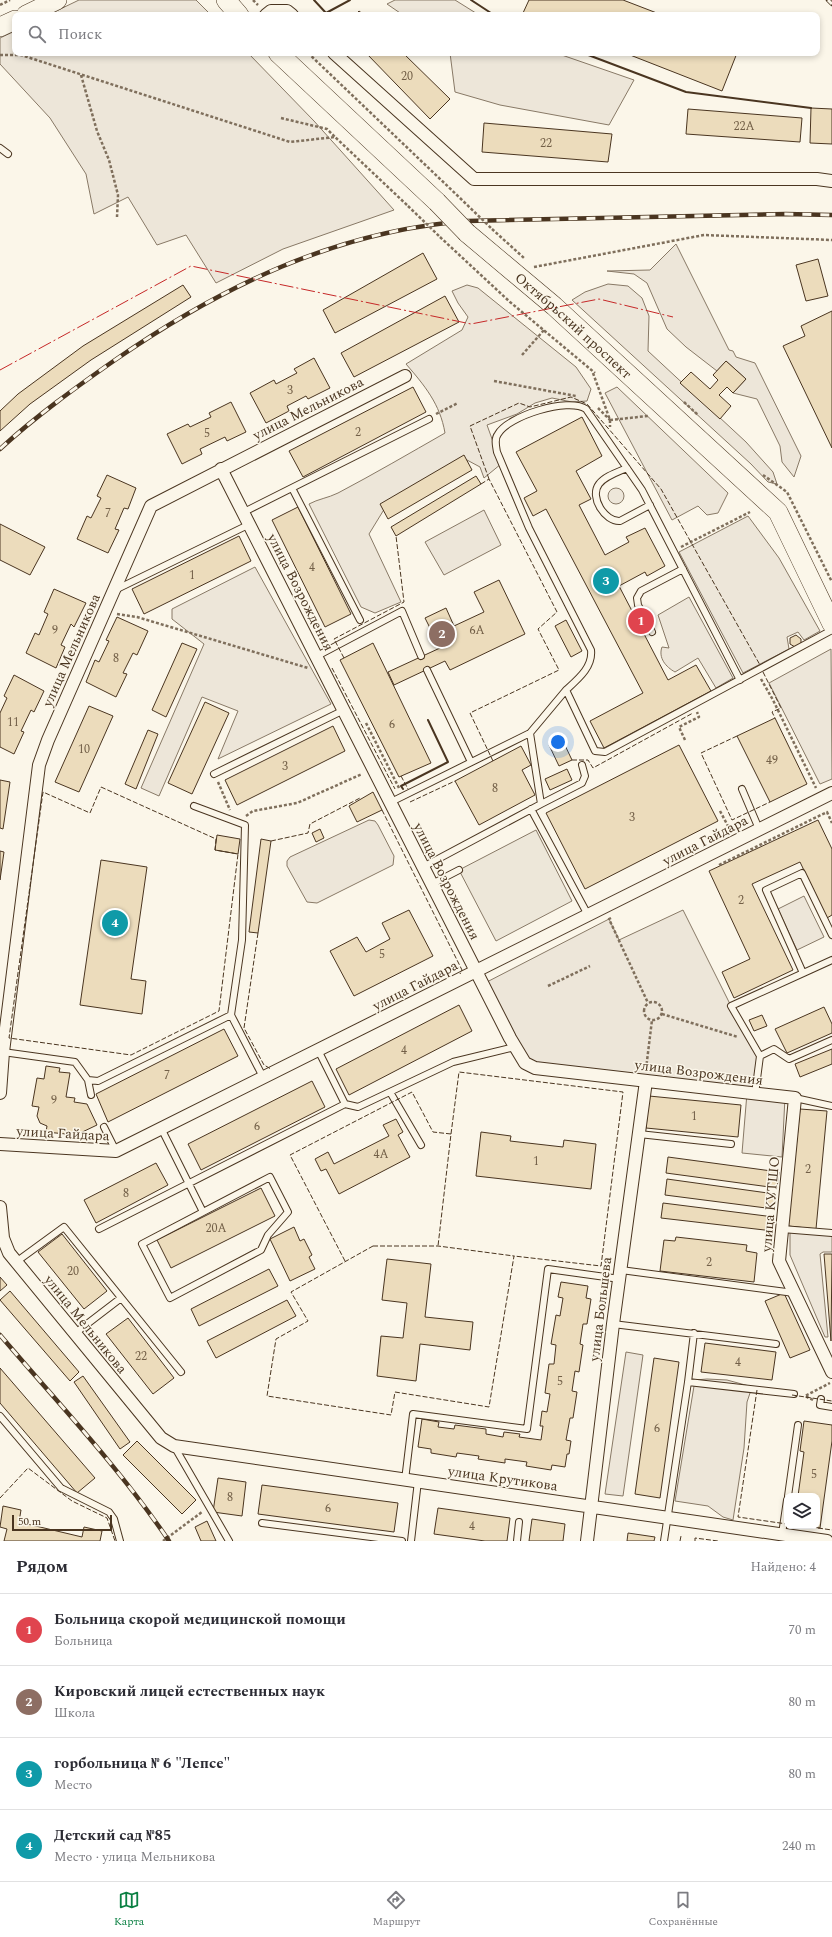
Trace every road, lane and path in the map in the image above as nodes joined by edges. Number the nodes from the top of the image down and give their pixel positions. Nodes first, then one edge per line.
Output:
1 (10, 0) edge
2 (57, 0) edge
3 (226, 0) edge
4 (0, 5) edge
5 (32, 12) edge
6 (236, 12) edge
7 (270, 12) edge
8 (288, 12) edge
9 (12, 21) edge
10 (0, 27) edge
11 (12, 55) edge
12 (0, 56) edge
13 (24, 56) edge
14 (281, 56) edge
15 (311, 56) edge
16 (337, 56) edge
17 (80, 74) junction
18 (281, 118) dead end
19 (335, 137) junction
20 (0, 148) edge
21 (8, 154) dead end
22 (832, 181) edge
23 (117, 217) dead end
24 (492, 229) dead end
25 (832, 240) edge
26 (534, 267) dead end
27 (544, 330) junction
28 (522, 354) dead end
29 (405, 376) dead end
30 (494, 381) dead end
31 (578, 397) dead end
32 (458, 403) dead end
33 (595, 405) dead end
34 (648, 416) dead end
35 (429, 418) joint
36 (610, 420) junction
37 (627, 468) junction
38 (222, 469) junction
39 (292, 488) junction
40 (650, 505) junction
41 (244, 512) junction
42 (750, 512) dead end
43 (250, 524) junction
44 (673, 550) junction
45 (682, 569) junction
46 (114, 591) junction
47 (104, 612) junction
48 (360, 620) dead end
49 (832, 624) edge
50 (832, 630) edge
51 (652, 632) dead end
52 (317, 656) junction
53 (421, 656) dead end
54 (427, 670) dead end
55 (325, 673) junction
56 (740, 680) junction
57 (764, 684) dead end
58 (566, 690) junction
59 (344, 710) junction
60 (700, 717) dead end
61 (363, 718) dead end
62 (530, 733) junction
63 (685, 740) dead end
64 (471, 762) junction
65 (582, 765) dead end
66 (373, 768) junction
67 (214, 774) joint
68 (396, 782) dead end
69 (742, 789) dead end
70 (810, 793) dead end
71 (832, 793) edge
72 (391, 802) junction
73 (541, 804) junction
74 (194, 806) dead end
75 (531, 809) junction
76 (720, 811) dead end
77 (236, 821) junction
78 (832, 823) edge
79 (728, 826) dead end
80 (759, 829) junction
81 (717, 866) dead end
82 (423, 867) junction
83 (459, 870) dead end
84 (432, 884) junction
85 (588, 915) junction
86 (616, 916) dead end
87 (832, 935) edge
88 (832, 960) edge
89 (590, 966) dead end
90 (476, 971) junction
91 (803, 973) junction
92 (548, 986) dead end
93 (648, 1004) junction
94 (662, 1014) junction
95 (231, 1015) junction
96 (652, 1020) junction
97 (832, 1040) edge
98 (751, 1041) junction
99 (515, 1047) junction
100 (318, 1050) junction
101 (3, 1052) junction
102 (760, 1056) junction
103 (263, 1077) junction
104 (88, 1080) junction
105 (645, 1081) junction
106 (390, 1092) junction
107 (0, 1093) edge
108 (755, 1094) junction
109 (91, 1095) dead end
110 (795, 1098) junction
111 (345, 1104) junction
112 (832, 1106) edge
113 (104, 1127) dead end
114 (161, 1128) junction
115 (639, 1134) junction
116 (0, 1144) edge
117 (421, 1144) dead end
118 (731, 1144) dead end
119 (116, 1151) junction
120 (188, 1183) junction
121 (0, 1207) edge
122 (202, 1212) junction
123 (99, 1229) dead end
124 (782, 1229) junction
125 (832, 1233) edge
126 (16, 1262) junction
127 (620, 1275) junction
128 (794, 1293) junction
129 (121, 1298) junction
130 (613, 1324) junction
131 (694, 1333) junction
132 (74, 1334) junction
133 (776, 1344) dead end
134 (831, 1366) edge
135 (181, 1372) dead end
136 (688, 1382) junction
137 (794, 1394) dead end
138 (821, 1400) dead end
139 (832, 1407) edge
140 (0, 1416) edge
141 (798, 1425) dead end
142 (174, 1446) junction
143 (405, 1480) junction
144 (418, 1481) junction
145 (788, 1493) edge
146 (591, 1506) junction
147 (209, 1507) junction
148 (667, 1517) junction
149 (784, 1518) edge
150 (519, 1522) dead end
151 (262, 1523) dead end
152 (781, 1537) edge
153 (120, 1541) edge
154 (163, 1541) edge
155 (229, 1541) edge
156 (402, 1541) edge
157 (411, 1541) edge
158 (517, 1541) edge
159 (586, 1541) edge
160 (664, 1541) edge
161 (827, 1541) edge

1 - 4 path
2 - 5 main road
3 - 6 main road
7 - 8 street
9 - 10 main road
11 - 12 path
13 - 17 path
14 - 49 main road, Октябрьский проспект, bridge
15 - 24 path, bridge
16 - 22 street
17 - 19 path
17 - 23 path
18 - 19 path
19 - 27 path, bridge
20 - 21 lane
25 - 26 path
27 - 28 path
27 - 36 path
29 - 38 street, улица Мельникова
30 - 31 path
32 - 35 path
33 - 36 path
34 - 36 path
35 - 39 lane
37 - 40 lane
37 - 40 lane
37 - 58 lane
38 - 41 street, улица Возрождения
38 - 46 street, улица Мельникова
39 - 41 lane
39 - 48 lane
40 - 44 lane
41 - 43 street, улица Возрождения
42 - 44 path
43 - 46 lane
43 - 52 street, улица Возрождения
44 - 45 lane
45 - 51 lane
45 - 56 lane
46 - 47 street, улица Мельникова
47 - 55 path
47 - 101 street, улица Мельникова
50 - 56 lane
52 - 53 lane
52 - 55 street, улица Возрождения
54 - 64 lane
55 - 59 street, улица Возрождения
56 - 58 lane
57 - 70 path
58 - 62 lane
59 - 66 street, улица Возрождения
59 - 67 lane
60 - 63 path
61 - 68 path
62 - 64 lane
62 - 73 lane
64 - 72 lane
65 - 73 lane
66 - 72 street, улица Возрождения
66 - 77 path
67 - 77 path
69 - 80 lane
71 - 80 street, улица Гайдара
72 - 82 street, улица Возрождения
73 - 75 lane
74 - 77 lane
75 - 82 lane
75 - 85 lane
76 - 79 path
77 - 95 lane
78 - 81 path
80 - 85 street, улица Гайдара
82 - 84 street, улица Возрождения
83 - 84 lane
84 - 90 street, улица Возрождения
85 - 90 street, улица Гайдара
86 - 93 path
87 - 91 lane
88 - 91 lane
89 - 92 path
90 - 99 street, улица Возрождения
90 - 100 street, улица Гайдара
91 - 98 lane
93 - 94 path
93 - 96 path
94 - 96 path
94 - 98 path
95 - 103 lane
95 - 104 lane
96 - 105 path
97 - 102 lane
98 - 102 lane
99 - 105 street, улица Возрождения
99 - 106 lane
100 - 103 street, улица Гайдара
100 - 111 lane
101 - 104 lane
101 - 107 street, улица Мельникова
102 - 108 lane
103 - 114 street, улица Гайдара
104 - 109 lane
105 - 108 street, улица Возрождения
105 - 115 street, улица Большева
106 - 111 lane
106 - 117 lane
108 - 110 street, улица Возрождения
110 - 112 lane
110 - 124 street, улица КУТШО
111 - 120 lane
113 - 119 lane
114 - 119 street, улица Гайдара
114 - 120 lane
115 - 118 lane
115 - 127 street, улица Большева
116 - 119 street, улица Гайдара
120 - 122 lane
120 - 123 lane
121 - 126 street, улица Мельникова
122 - 122 lane
124 - 125 lane
124 - 128 street, улица КУТШО
126 - 129 lane
126 - 132 street, улица Мельникова
127 - 128 lane
127 - 130 street, улица Большева
127 - 143 lane
128 - 134 street, улица КУТШО
129 - 132 lane
129 - 135 lane
130 - 131 lane
130 - 146 street, улица Большева
131 - 133 lane
131 - 136 lane
132 - 142 street, улица Мельникова
136 - 137 lane
136 - 148 lane
138 - 139 lane
140 - 153 lane
141 - 145 lane
142 - 143 street, улица Крутикова
142 - 147 lane
143 - 144 street, улица Крутикова
144 - 146 street, улица Крутикова
144 - 157 lane
146 - 148 street, улица Крутикова
146 - 159 street, улица Большева
147 - 154 path
147 - 155 lane
148 - 152 street, улица Крутикова
148 - 160 lane
149 - 152 lane
150 - 158 lane
151 - 156 lane
152 - 161 street, улица Крутикова

